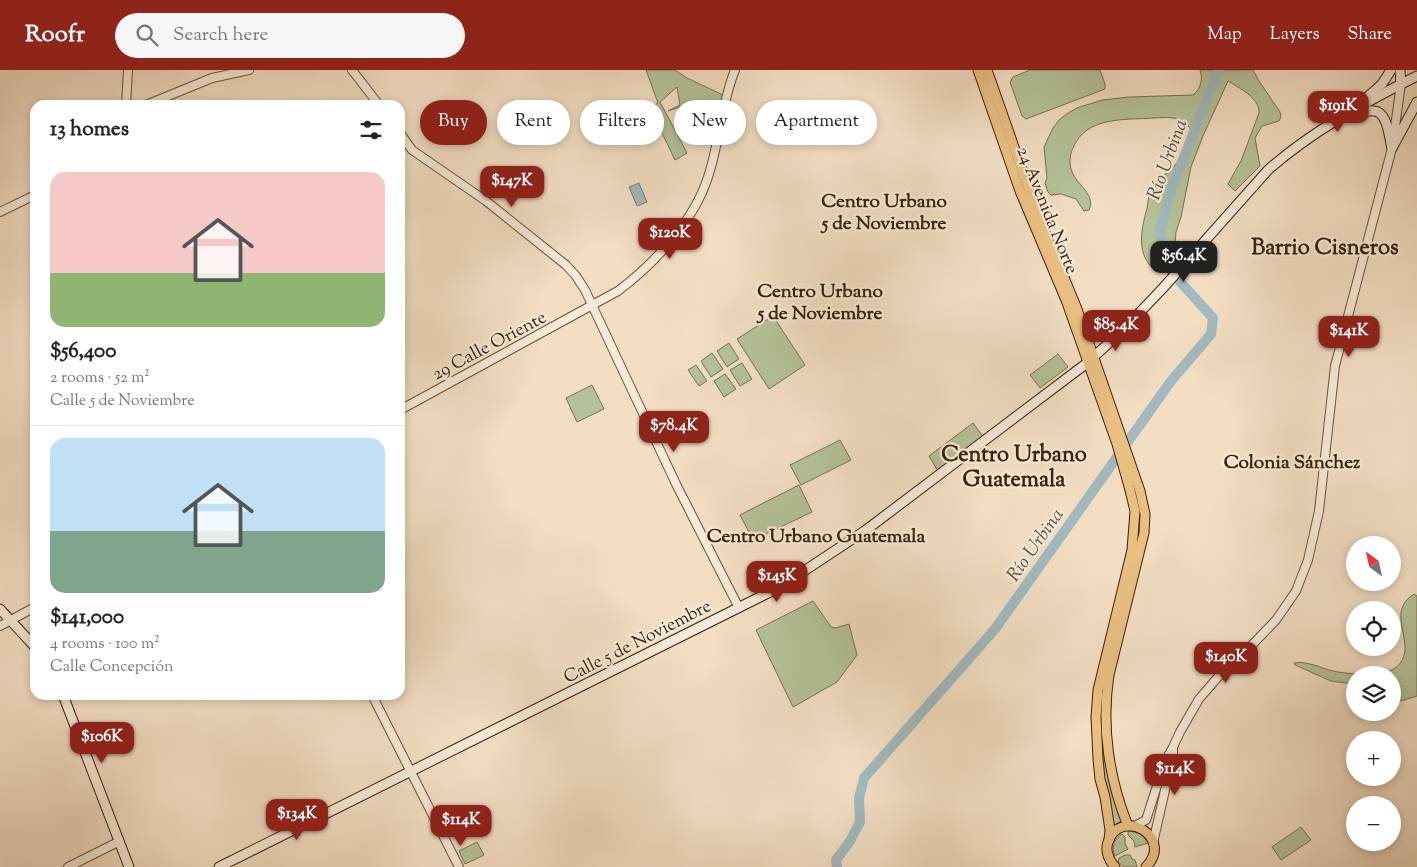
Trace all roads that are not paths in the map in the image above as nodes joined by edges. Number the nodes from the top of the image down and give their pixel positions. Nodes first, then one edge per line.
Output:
1 (128, 70) edge
2 (249, 70) edge
3 (352, 70) edge
4 (735, 70) edge
5 (978, 70) edge
6 (987, 70) edge
7 (1391, 70) edge
8 (1400, 70) edge
9 (1412, 70) edge
10 (1417, 71) edge
11 (1417, 76) edge
12 (1401, 84) junction
13 (126, 100) edge
14 (158, 100) edge
15 (374, 100) edge
16 (1417, 102) edge
17 (1345, 115) junction
18 (405, 140) edge
19 (1392, 148) junction
20 (30, 197) edge
21 (0, 212) edge
22 (592, 306) junction
23 (1091, 360) junction
24 (405, 407) edge
25 (1127, 466) junction
26 (738, 608) junction
27 (0, 609) edge
28 (30, 610) edge
29 (12, 620) junction
30 (0, 626) edge
31 (30, 641) edge
32 (65, 700) edge
33 (375, 700) edge
34 (1173, 748) junction
35 (411, 772) junction
36 (1132, 826) junction
37 (1110, 840) junction
38 (118, 842) junction
39 (1153, 843) junction
40 (1154, 855) junction
41 (68, 867) edge
42 (129, 867) edge
43 (219, 867) edge
44 (459, 867) edge
45 (1115, 867) edge
46 (1146, 867) edge
47 (1155, 867) edge

1 - 13 street
2 - 14 street
3 - 15 street
4 - 22 street, 29 Calle Oriente
5 - 23 main road, 24 Avenida Norte
6 - 23 main road, 24 Avenida Norte
7 - 17 main road
8 - 12 main road
9 - 10 main road
11 - 12 main road, Calle 5 de Noviembre
12 - 17 main road, Calle 5 de Noviembre
12 - 19 street
16 - 19 main road
17 - 19 main road
17 - 23 main road, Calle 5 de Noviembre
18 - 22 street
19 - 34 street
20 - 21 street
22 - 24 street, 29 Calle Oriente
22 - 26 street
23 - 25 main road
23 - 26 main road, Calle 5 de Noviembre
25 - 36 main road
25 - 37 main road
26 - 35 main road, Calle 5 de Noviembre
27 - 29 main road
28 - 29 street
29 - 30 street
29 - 31 main road
32 - 38 main road
33 - 35 street
34 - 36 street
34 - 39 street
35 - 43 main road, Calle 5 de Noviembre
35 - 44 street
36 - 37 main road
36 - 39 main road
37 - 45 main road
38 - 41 street
38 - 42 main road
39 - 40 main road
40 - 46 main road
40 - 47 main road

